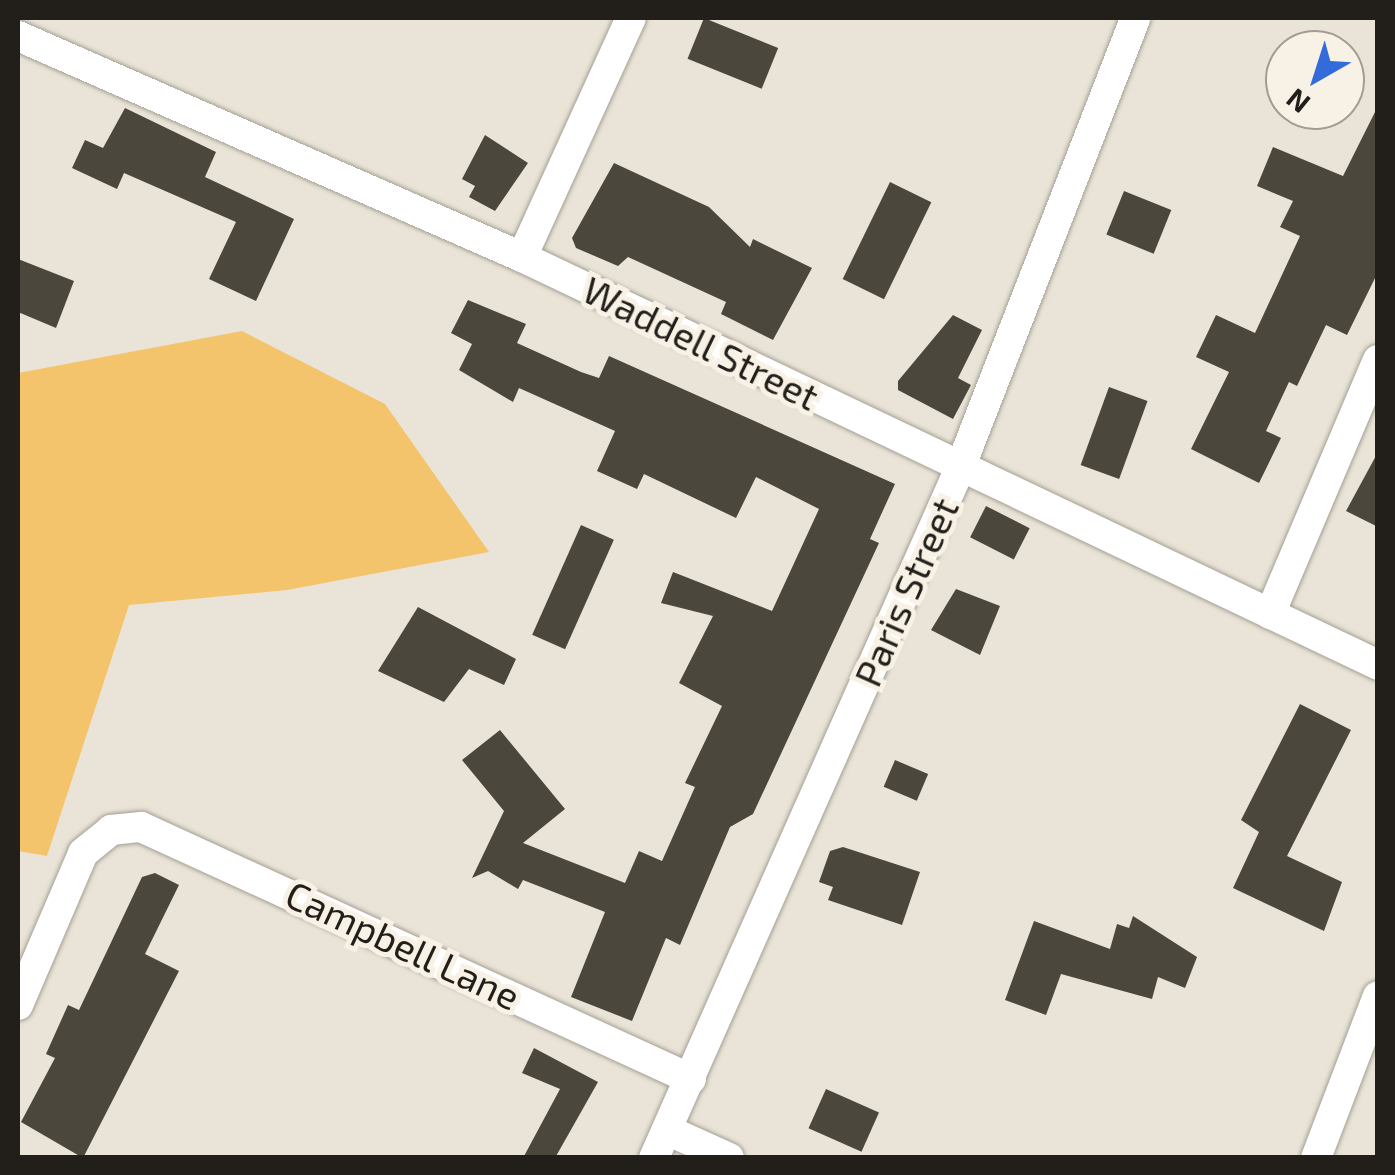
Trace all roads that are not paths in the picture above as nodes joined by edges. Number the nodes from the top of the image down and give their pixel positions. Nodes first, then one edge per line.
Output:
1 (631, 18) edge
2 (1134, 18) edge
3 (18, 36) edge
4 (522, 256) junction
5 (1378, 360) edge
6 (960, 468) junction
7 (1270, 614) junction
8 (1378, 665) edge
9 (1378, 996) edge
10 (18, 1005) edge
11 (691, 1079) junction
12 (661, 1144) edge
13 (730, 1158) edge
14 (1316, 1158) edge

1 - 4 street
2 - 6 street, Paris Street
3 - 4 street, Waddell Street
4 - 6 street, Waddell Street
5 - 7 street
6 - 7 street, Waddell Street
6 - 11 street, Paris Street
7 - 8 street, Waddell Street
9 - 14 street
10 - 11 street, Campbell Lane
11 - 12 street, Paris Street
12 - 13 street

